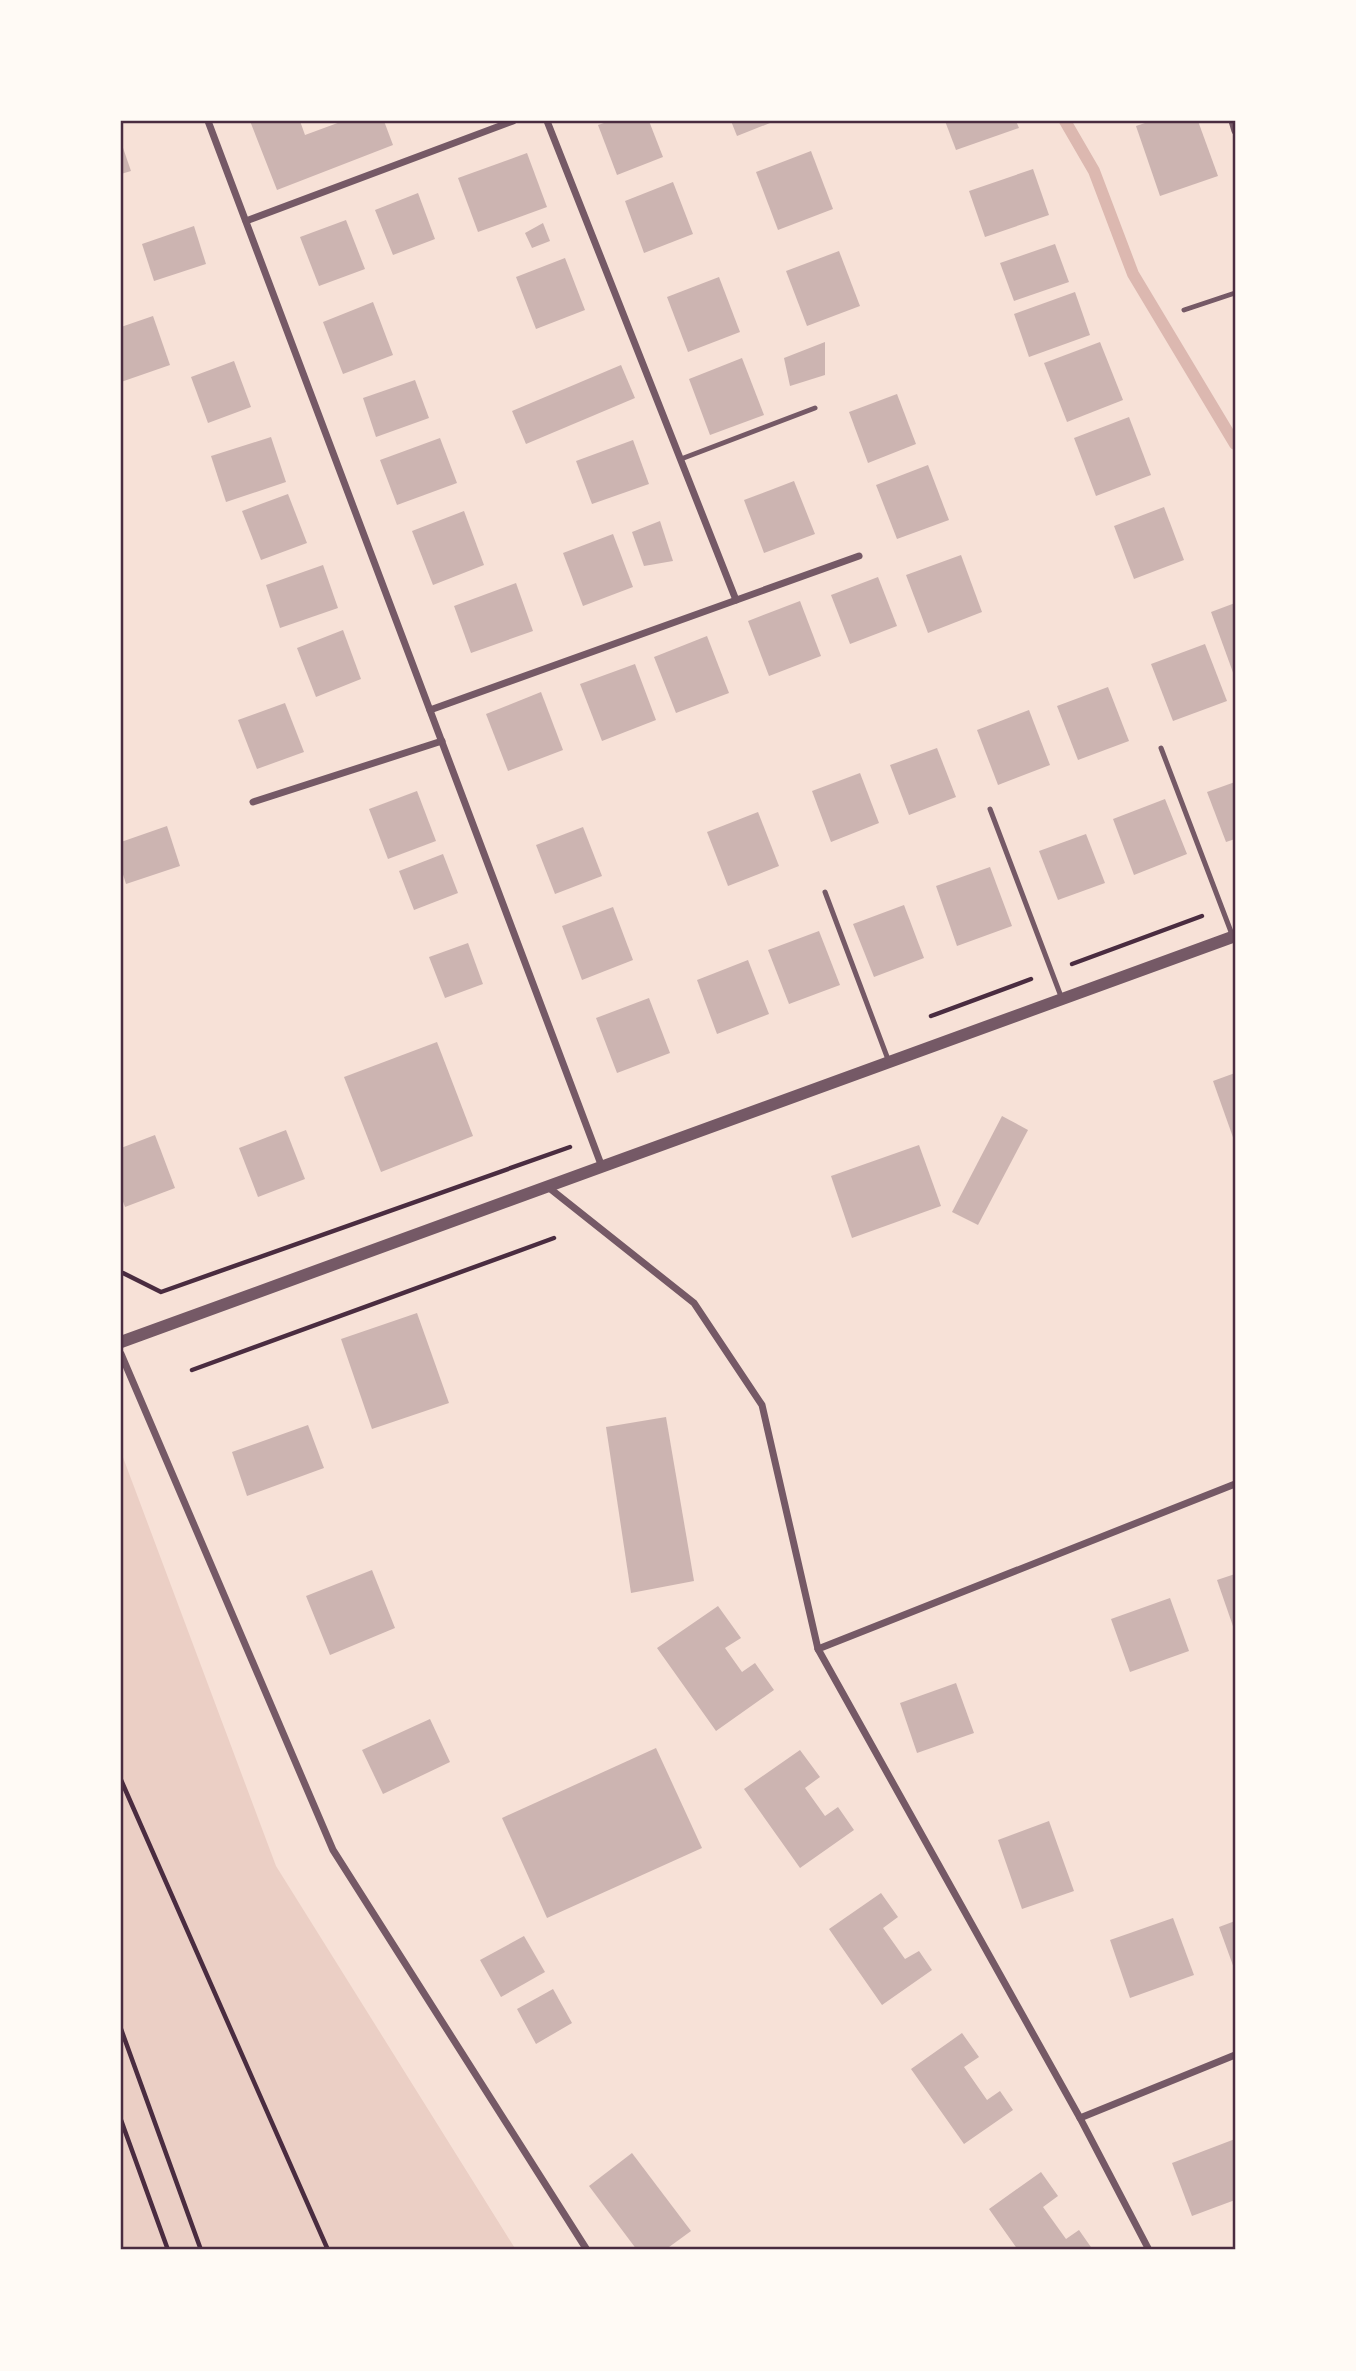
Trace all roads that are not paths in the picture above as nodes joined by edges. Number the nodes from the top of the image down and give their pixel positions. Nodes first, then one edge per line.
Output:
1 (208, 121) edge
2 (513, 121) edge
3 (547, 121) edge
4 (1232, 121) edge
5 (1235, 131) edge
6 (246, 221) junction
7 (1235, 293) edge
8 (1184, 310) dead end
9 (815, 408) dead end
10 (681, 459) junction
11 (859, 556) dead end
12 (736, 600) junction
13 (430, 710) junction
14 (442, 741) junction
15 (1161, 748) dead end
16 (253, 802) dead end
17 (990, 809) dead end
18 (825, 892) dead end
19 (1234, 937) edge
20 (1062, 999) junction
21 (889, 1062) junction
22 (602, 1167) junction
23 (548, 1186) junction
24 (121, 1342) edge
25 (121, 1354) edge
26 (1235, 1485) edge
27 (818, 1649) junction
28 (1235, 2055) edge
29 (1080, 2118) junction
30 (587, 2250) edge
31 (1149, 2250) edge

1 - 6 street
2 - 6 street
3 - 10 street
4 - 5 street
6 - 13 street
7 - 8 lane
9 - 10 lane
10 - 12 street
11 - 12 street
12 - 13 street
13 - 14 street
14 - 16 street
14 - 22 street
15 - 19 lane
17 - 20 lane
18 - 21 lane
19 - 20 street
20 - 21 street
21 - 22 street
22 - 23 street
23 - 24 street
23 - 27 street
25 - 30 street
26 - 27 street
27 - 29 street
28 - 29 street
29 - 31 street

